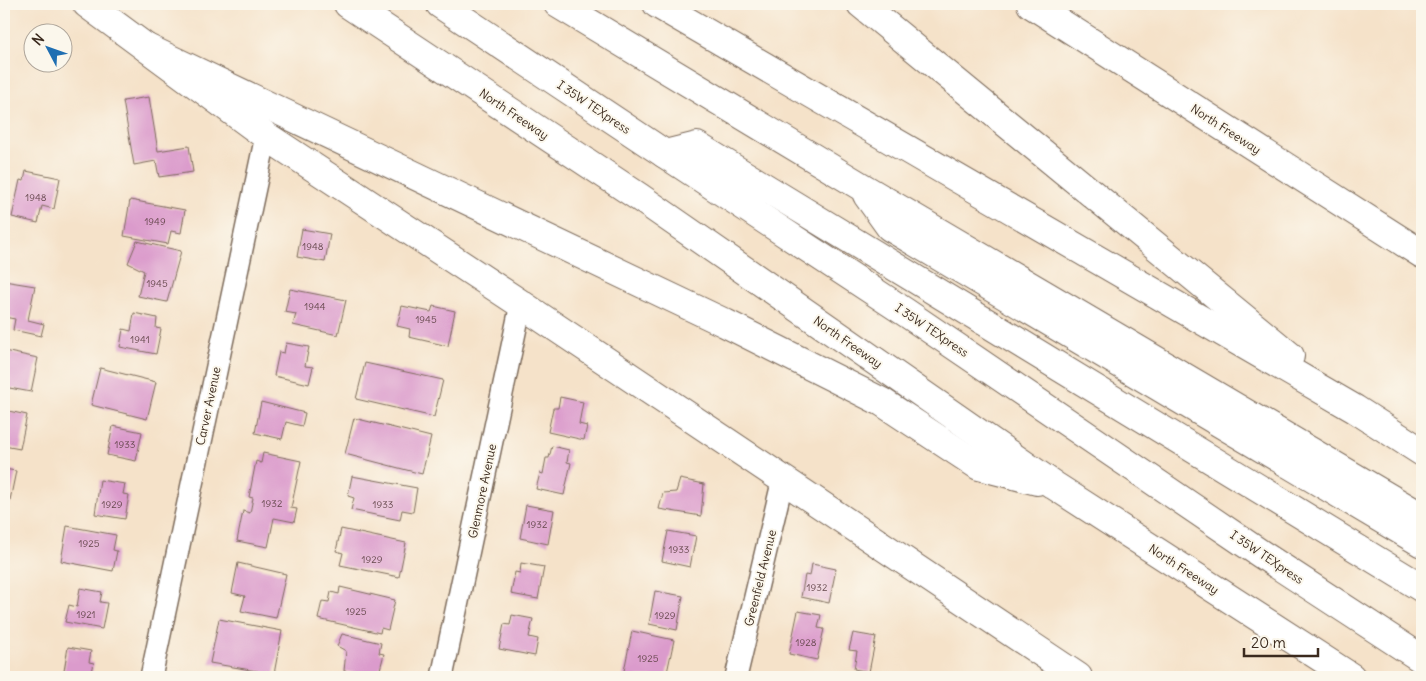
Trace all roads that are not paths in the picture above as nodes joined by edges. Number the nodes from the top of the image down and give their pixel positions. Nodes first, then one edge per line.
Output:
1 (87, 4) edge
2 (348, 4) edge
3 (440, 4) edge
4 (558, 4) edge
5 (657, 4) edge
6 (861, 4) edge
7 (1031, 4) edge
8 (148, 48) junction
9 (266, 136) junction
10 (665, 154) junction
11 (862, 187) junction
12 (1422, 254) edge
13 (522, 304) junction
14 (1355, 409) junction
15 (1422, 452) edge
16 (783, 479) junction
17 (1055, 486) junction
18 (1422, 517) edge
19 (1422, 543) edge
20 (1422, 588) edge
21 (1422, 659) edge
22 (151, 677) edge
23 (442, 677) edge
24 (736, 677) edge
25 (1078, 677) edge
26 (1351, 677) edge

1 - 8 main road
2 - 17 main road, North Freeway
3 - 10 main road, I 35W TEXpress
4 - 11 main road
5 - 14 main road
6 - 14 main road
7 - 12 main road, North Freeway
8 - 9 main road
8 - 17 main road
9 - 13 main road
9 - 22 street, Carver Avenue
10 - 20 main road
10 - 21 main road, I 35W TEXpress
11 - 18 main road
11 - 19 main road
13 - 16 main road
13 - 23 street, Glenmore Avenue
14 - 15 main road
16 - 24 street, Greenfield Avenue
16 - 25 main road
17 - 26 main road, North Freeway

